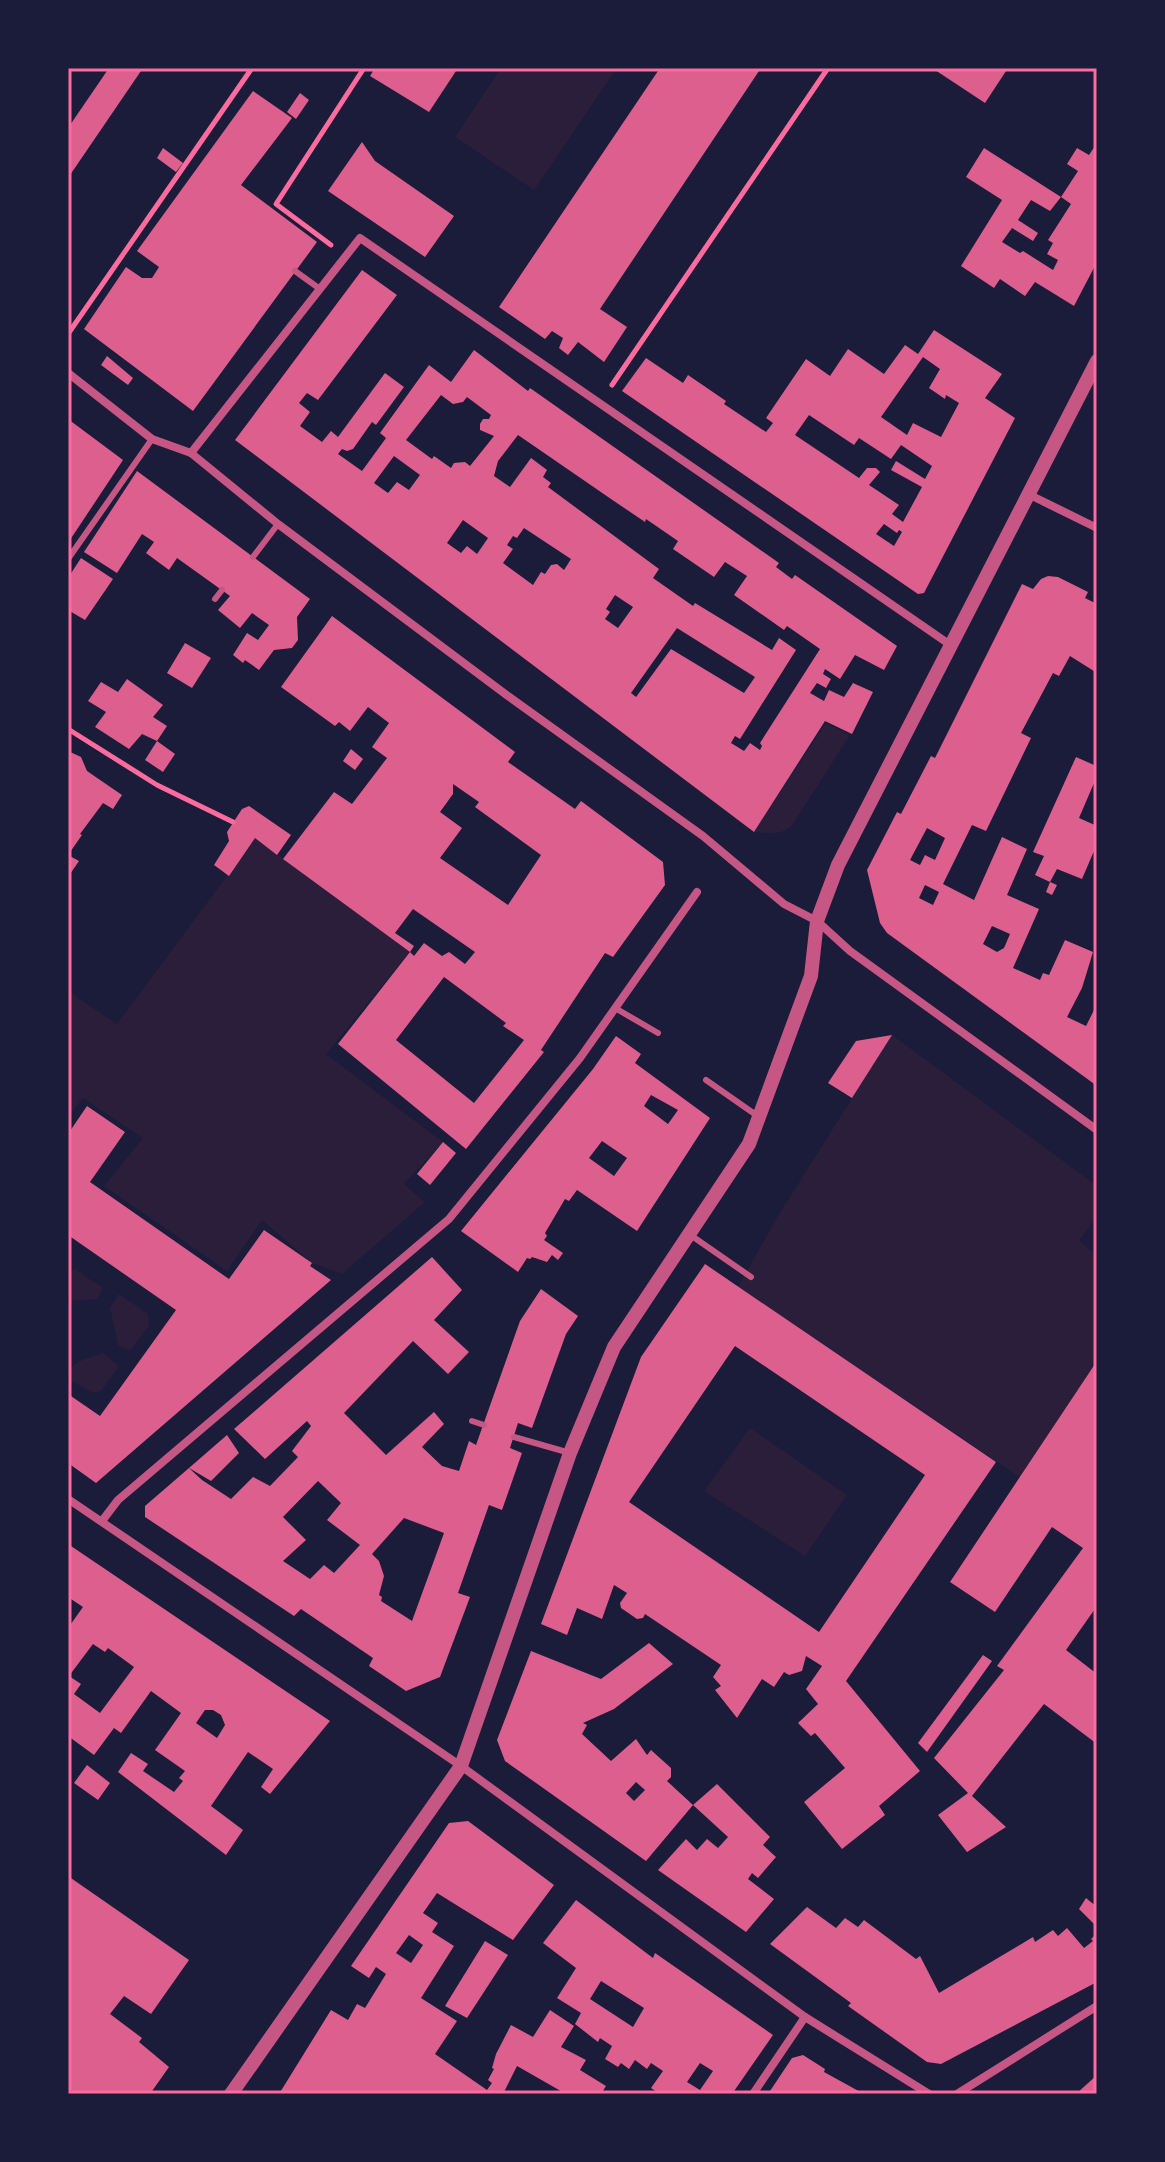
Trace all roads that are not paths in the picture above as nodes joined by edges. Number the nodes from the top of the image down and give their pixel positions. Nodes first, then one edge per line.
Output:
1 (295, 271) dead end
2 (320, 289) junction
3 (1097, 361) edge
4 (68, 373) edge
5 (152, 439) junction
6 (191, 453) junction
7 (1028, 494) junction
8 (278, 524) junction
9 (1097, 528) edge
10 (253, 557) dead end
11 (68, 559) edge
12 (222, 590) dead end
13 (215, 599) dead end
14 (949, 644) junction
15 (697, 892) dead end
16 (817, 921) junction
17 (615, 1008) junction
18 (658, 1033) dead end
19 (706, 1080) dead end
20 (759, 1117) junction
21 (1097, 1130) edge
22 (689, 1234) junction
23 (751, 1277) dead end
24 (472, 1421) dead end
25 (484, 1425) dead end
26 (514, 1437) dead end
27 (570, 1453) junction
28 (68, 1499) edge
29 (102, 1521) junction
30 (461, 1766) junction
31 (1097, 2006) edge
32 (805, 2017) junction
33 (231, 2094) edge
34 (753, 2094) edge
35 (929, 2094) edge
36 (957, 2094) edge

1 - 2 lane
2 - 6 street
2 - 14 street
3 - 7 street
4 - 5 street
5 - 6 street
5 - 11 lane
6 - 8 street
7 - 9 street
7 - 14 street
8 - 10 lane
8 - 16 street
12 - 13 lane
14 - 16 street
15 - 17 street
16 - 20 street
16 - 21 street
17 - 18 lane
17 - 29 street
19 - 20 lane
20 - 22 street
22 - 23 lane
22 - 27 street
24 - 25 lane
26 - 27 lane
27 - 30 street
28 - 29 street
29 - 30 street
30 - 32 street
30 - 33 street
31 - 36 street
32 - 34 street
32 - 35 street

